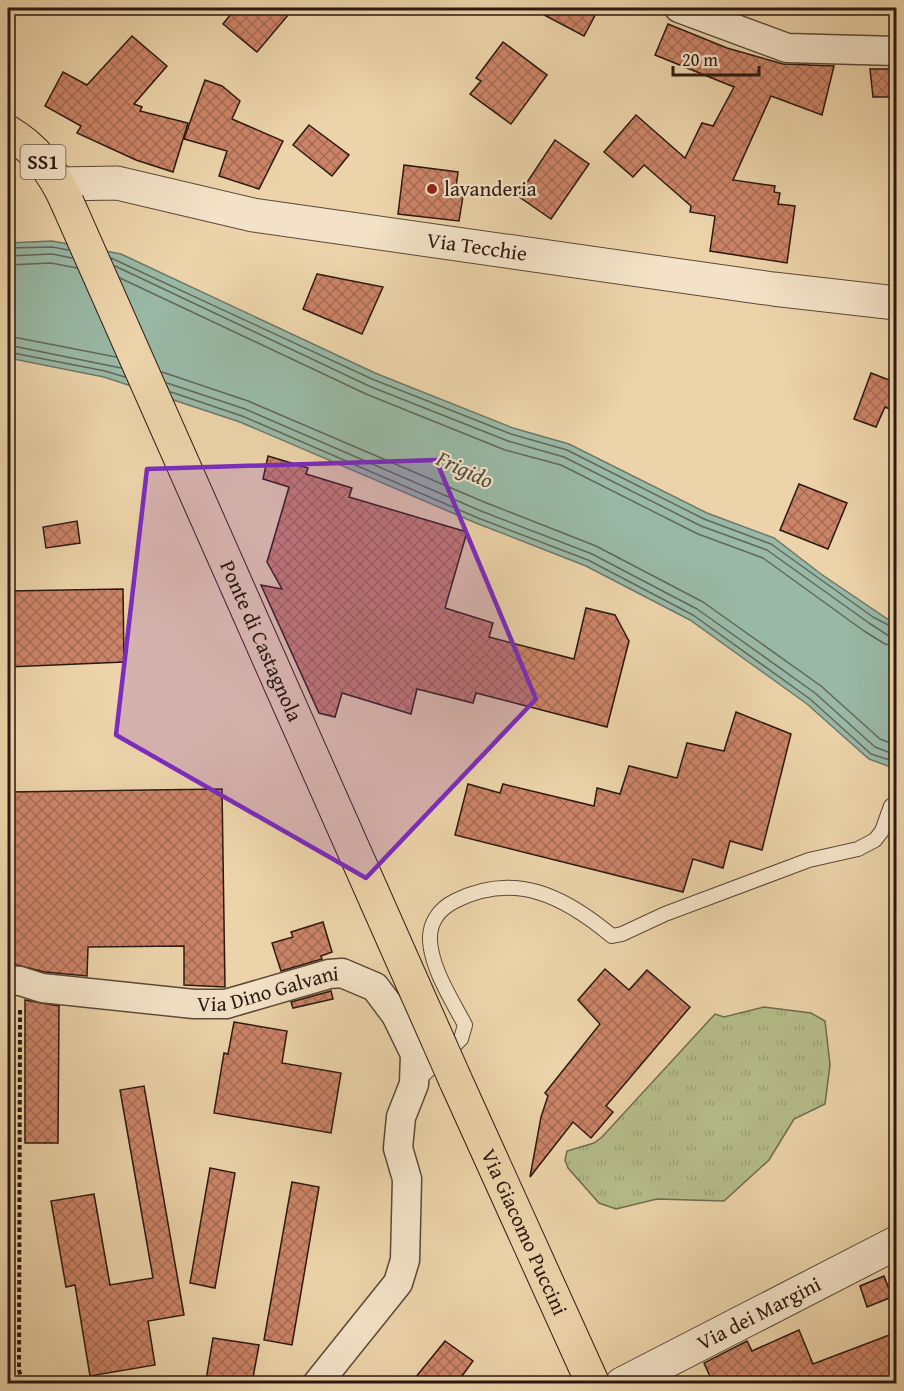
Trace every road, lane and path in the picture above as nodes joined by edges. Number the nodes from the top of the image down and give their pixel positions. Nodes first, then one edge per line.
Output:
1 (679, 8) edge
2 (897, 51) edge
3 (8, 132) edge
4 (63, 193) junction
5 (897, 303) edge
6 (891, 806) dead end
7 (12, 977) edge
8 (455, 1079) joint
9 (414, 1084) junction
10 (897, 1243) edge
11 (23, 1383) edge
12 (317, 1383) edge
13 (593, 1383) edge
14 (622, 1383) edge

1 - 2 street
3 - 4 main road, SS1
4 - 5 street, Via Tecchie
4 - 8 main road, Ponte di Castagnola, bridge
6 - 9 lane
7 - 9 street, Via Dino Galvani
7 - 11 path
8 - 13 main road, Via Giacomo Puccini
9 - 12 street, Via Dino Galvani
10 - 14 street, Via dei Margini

